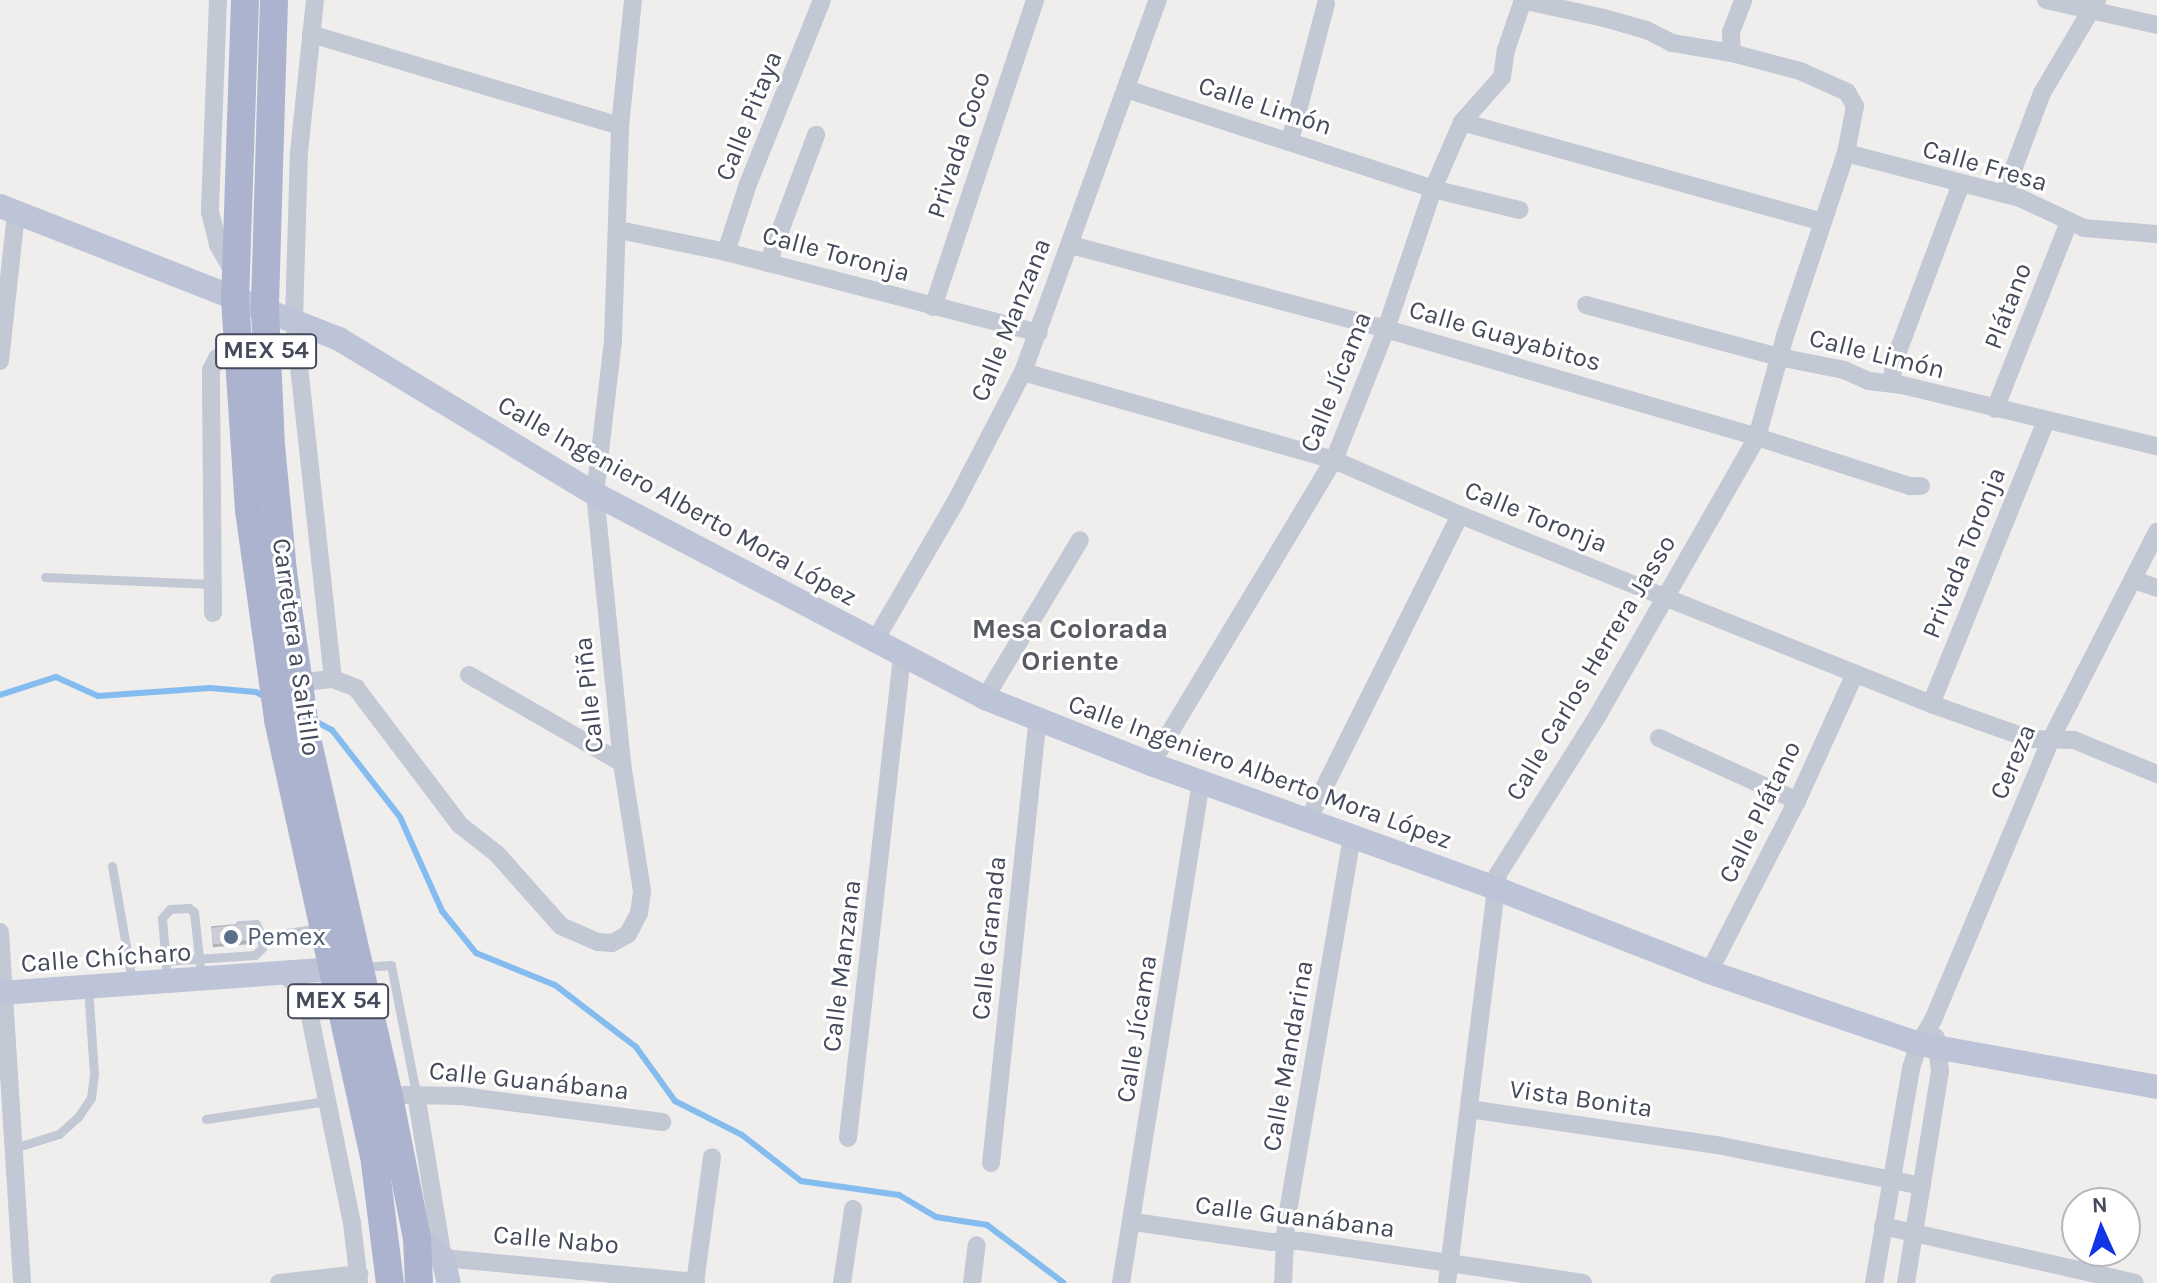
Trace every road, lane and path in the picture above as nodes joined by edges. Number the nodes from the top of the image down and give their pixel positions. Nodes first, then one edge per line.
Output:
1 (218, 0) edge
2 (245, 0) edge
3 (274, 0) edge
4 (315, 0) edge
5 (633, 0) edge
6 (822, 0) edge
7 (1035, 0) edge
8 (1158, 0) edge
9 (1522, 0) edge
10 (1743, 0) edge
11 (2046, 0) edge
12 (1326, 4) dead end
13 (2094, 5) edge
14 (1607, 9) edge
15 (2157, 25) edge
16 (311, 34) junction
17 (1732, 53) junction
18 (1126, 89) junction
19 (1462, 122) junction
20 (620, 126) junction
21 (816, 135) dead end
22 (1290, 141) junction
23 (1846, 153) junction
24 (1961, 184) junction
25 (1433, 189) junction
26 (2004, 194) junction
27 (8, 210) edge
28 (1520, 210) dead end
29 (1822, 222) junction
30 (2069, 222) junction
31 (619, 230) junction
32 (2157, 234) edge
33 (1071, 245) junction
34 (726, 252) junction
35 (768, 263) junction
36 (235, 287) junction
37 (1586, 305) dead end
38 (933, 307) junction
39 (265, 310) junction
40 (294, 320) junction
41 (1386, 329) junction
42 (1039, 333) junction
43 (236, 351) junction
44 (1779, 357) junction
45 (0, 361) edge
46 (1023, 372) junction
47 (1892, 383) junction
48 (1995, 409) junction
49 (2046, 421) junction
50 (1757, 437) junction
51 (2157, 446) edge
52 (1334, 460) junction
53 (1921, 486) dead end
54 (595, 494) junction
55 (1460, 515) junction
56 (2157, 532) edge
57 (1080, 540) dead end
58 (45, 577) dead end
59 (2134, 580) junction
60 (212, 584) junction
61 (2157, 588) edge
62 (1666, 596) junction
63 (213, 613) dead end
64 (874, 642) junction
65 (902, 657) junction
66 (1855, 674) junction
67 (469, 675) dead end
68 (333, 679) junction
69 (290, 687) junction
70 (985, 698) junction
71 (1931, 704) junction
72 (1038, 719) junction
73 (1659, 738) dead end
74 (2051, 739) junction
75 (622, 763) junction
76 (1151, 764) junction
77 (2157, 774) edge
78 (1201, 782) junction
79 (1797, 801) junction
80 (1307, 822) junction
81 (1352, 838) junction
82 (112, 866) dead end
83 (1495, 888) junction
84 (221, 926) edge
85 (208, 927) edge
86 (322, 927) junction
87 (196, 928) junction
88 (0, 932) edge
89 (262, 937) junction
90 (345, 968) junction
91 (200, 969) junction
92 (166, 971) junction
93 (1709, 972) junction
94 (283, 974) junction
95 (133, 984) junction
96 (88, 987) junction
97 (2, 992) edge
98 (1929, 1046) junction
99 (2157, 1087) edge
100 (403, 1096) junction
101 (327, 1101) junction
102 (1469, 1109) junction
103 (206, 1119) dead end
104 (662, 1122) dead end
105 (848, 1138) dead end
106 (14, 1148) junction
107 (712, 1157) dead end
108 (991, 1163) dead end
109 (1891, 1180) junction
110 (1922, 1186) junction
111 (853, 1209) dead end
112 (1134, 1222) junction
113 (1883, 1226) junction
114 (1914, 1233) junction
115 (417, 1238) junction
116 (1286, 1242) junction
117 (977, 1245) dead end
118 (443, 1258) junction
119 (1448, 1274) edge
120 (359, 1278) edge
121 (2100, 1279) edge
122 (696, 1282) edge
123 (22, 1283) edge
124 (279, 1283) edge
125 (390, 1283) edge
126 (419, 1283) edge
127 (449, 1283) edge
128 (842, 1283) edge
129 (972, 1283) edge
130 (1121, 1283) edge
131 (1283, 1283) edge
132 (1583, 1283) edge
133 (1874, 1283) edge
134 (1906, 1283) edge
135 (2135, 1283) edge

1 - 36 street
2 - 36 main road, Carretera a Saltillo / MEX 54
3 - 39 main road, Carretera a Saltillo / MEX 54
4 - 16 street
5 - 20 street, Calle Piña
6 - 34 street, Calle Pitaya
7 - 38 street, Privada Coco
8 - 18 street, Calle Manzana
9 - 14 street
9 - 19 street, Calle Jícama
10 - 17 street
11 - 13 street
12 - 22 street
13 - 15 street
13 - 26 street
14 - 17 street
16 - 20 street
16 - 40 street
17 - 23 street, Calle Carlos Herrera Jasso
18 - 22 street, Calle Limón
18 - 33 street, Calle Manzana
19 - 25 street, Calle Jícama
19 - 29 street
20 - 31 street, Calle Piña
21 - 35 street
22 - 25 street, Calle Limón
23 - 24 street, Calle Fresa
23 - 29 street, Calle Carlos Herrera Jasso
24 - 26 street, Calle Fresa
24 - 47 street
25 - 28 street, Calle Limón
25 - 41 street, Calle Jícama
26 - 30 street, Calle Fresa
27 - 36 street, Calle Ingeniero Alberto Mora López
27 - 45 street
29 - 44 street, Calle Carlos Herrera Jasso
30 - 32 street, Calle Fresa
30 - 48 street, Plátano
31 - 34 street, Calle Toronja
31 - 54 street, Calle Piña
33 - 41 street, Calle Guayabitos
33 - 42 street, Calle Manzana
34 - 35 street, Calle Toronja
35 - 38 street, Calle Toronja
36 - 39 street, Calle Ingeniero Alberto Mora López
36 - 43 main road, Carretera a Saltillo / MEX 54
37 - 44 street, Calle Limón
38 - 42 street, Calle Toronja
39 - 40 street, Calle Ingeniero Alberto Mora López
39 - 69 main road, Carretera a Saltillo / MEX 54
40 - 54 street, Calle Ingeniero Alberto Mora López
40 - 68 street
41 - 50 street, Calle Guayabitos
41 - 52 street, Calle Jícama
42 - 46 street, Calle Manzana
43 - 60 street
43 - 69 main road, Carretera a Saltillo / MEX 54
44 - 47 street, Calle Limón
44 - 50 street, Calle Carlos Herrera Jasso
46 - 52 street, Calle Toronja
46 - 64 street, Calle Manzana
47 - 48 street, Calle Limón
48 - 49 street, Calle Limón
49 - 51 street, Calle Limón
49 - 71 street, Privada Toronja
50 - 53 street, Calle Guayabitos
50 - 62 street, Calle Carlos Herrera Jasso
52 - 55 street, Calle Toronja
52 - 76 street, Calle Jícama
54 - 64 street, Calle Ingeniero Alberto Mora López
54 - 75 street, Calle Piña
55 - 62 street, Calle Toronja
55 - 80 street
56 - 59 street, Cereza
57 - 70 street
58 - 60 lane
59 - 61 street
59 - 74 street, Cereza
60 - 63 street
62 - 66 street, Calle Toronja
62 - 83 street, Calle Carlos Herrera Jasso
64 - 65 street, Calle Ingeniero Alberto Mora López
65 - 70 street, Calle Ingeniero Alberto Mora López
65 - 105 street, Calle Manzana
66 - 71 street, Calle Toronja
66 - 79 street, Calle Plátano
67 - 75 street
68 - 69 street
68 - 75 street, Calle Piña
69 - 86 main road, Carretera a Saltillo / MEX 54
69 - 90 main road, Carretera a Saltillo / MEX 54
70 - 72 street, Calle Ingeniero Alberto Mora López
71 - 74 street, Calle Toronja
72 - 76 street, Calle Ingeniero Alberto Mora López
72 - 108 street, Calle Granada
73 - 79 street
74 - 77 street, Calle Toronja
74 - 98 street, Cereza
76 - 78 street, Calle Ingeniero Alberto Mora López
78 - 80 street, Calle Ingeniero Alberto Mora López
78 - 112 street, Calle Jícama
79 - 93 street, Calle Plátano
80 - 81 street, Calle Ingeniero Alberto Mora López
81 - 83 street, Calle Ingeniero Alberto Mora López
81 - 116 street, Calle Mandarina
82 - 95 lane
83 - 93 street, Calle Ingeniero Alberto Mora López
83 - 102 street, Calle Carlos Herrera Jasso
84 - 89 lane
85 - 87 lane
86 - 89 lane
86 - 90 main road, Carretera a Saltillo / MEX 54
87 - 91 lane
87 - 92 lane
88 - 97 street
89 - 91 lane
90 - 94 street, Calle Chícharo
90 - 100 main road, Carretera a Saltillo / MEX 54
90 - 125 main road, Carretera a Saltillo / MEX 54
91 - 92 street, Calle Chícharo
91 - 94 street, Calle Chícharo
92 - 95 street, Calle Chícharo
93 - 98 street, Calle Ingeniero Alberto Mora López
94 - 101 street
95 - 96 street, Calle Chícharo
96 - 97 street, Calle Chícharo
96 - 106 lane
97 - 106 street
98 - 99 street, Calle Ingeniero Alberto Mora López
98 - 109 street
98 - 110 street
100 - 104 street, Calle Guanábana
100 - 115 main road, Carretera a Saltillo / MEX 54
100 - 118 street
101 - 103 lane
101 - 120 street
102 - 109 street, Vista Bonita
102 - 119 street, Calle Carlos Herrera Jasso
106 - 123 street
107 - 122 street
109 - 110 street, Vista Bonita
109 - 113 street
110 - 114 street
111 - 128 street
112 - 116 street, Calle Guanábana
112 - 130 street, Calle Jícama
113 - 114 street
113 - 133 street
114 - 121 street
114 - 134 street
115 - 118 street
115 - 126 main road, Carretera a Saltillo / MEX 54
116 - 119 street, Calle Guanábana
116 - 131 street, Calle Mandarina
117 - 129 street
118 - 122 street, Calle Nabo
118 - 127 street
119 - 132 street, Calle Guanábana
120 - 124 street
121 - 135 street

